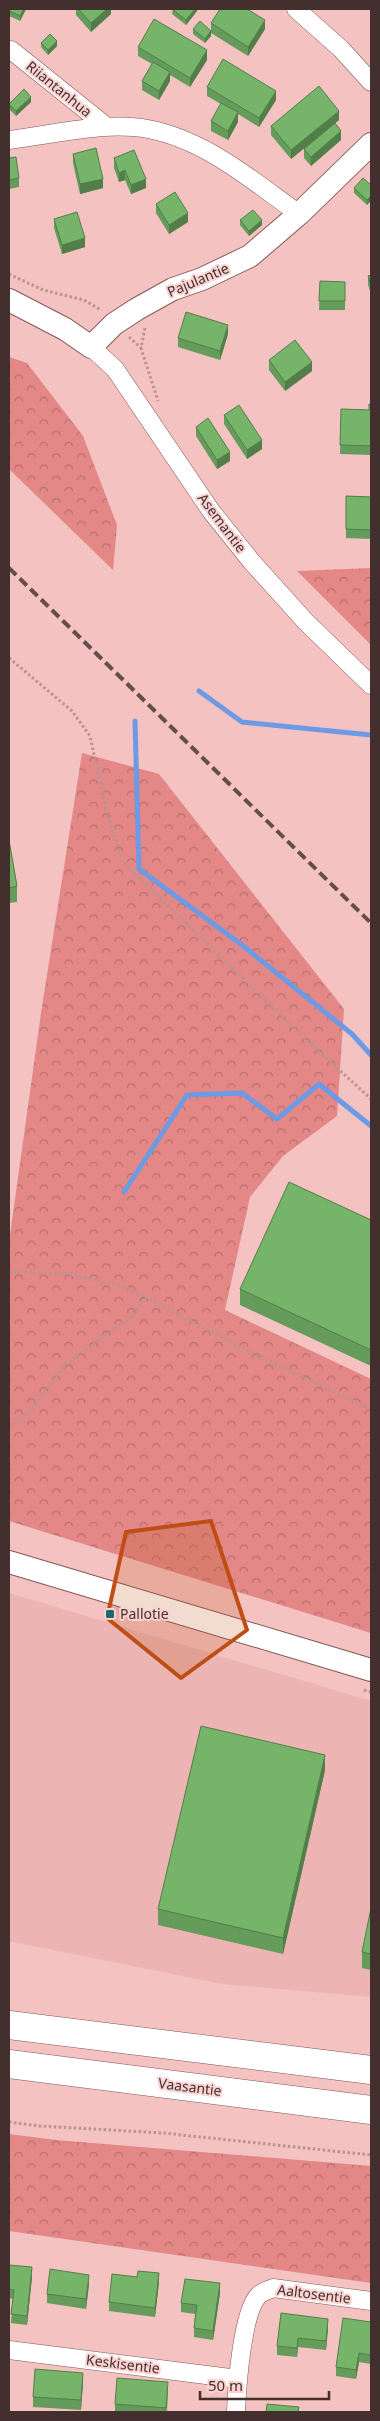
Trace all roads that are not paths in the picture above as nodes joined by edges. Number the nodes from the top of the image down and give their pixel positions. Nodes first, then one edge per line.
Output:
1 (296, 9) edge
2 (11, 50) dead end
3 (371, 82) edge
4 (107, 127) junction
5 (9, 140) edge
6 (371, 144) edge
7 (299, 214) junction
8 (9, 300) edge
9 (91, 348) junction
10 (371, 685) edge
11 (9, 1562) edge
12 (371, 1670) edge
13 (9, 2025) edge
14 (9, 2064) edge
15 (371, 2070) edge
16 (371, 2110) edge
17 (371, 2301) edge
18 (9, 2350) edge
19 (238, 2379) junction
20 (236, 2412) edge

1 - 3 street
2 - 4 street, Riiantanhua
4 - 5 street
4 - 7 street
6 - 7 street, Pajulantie
7 - 9 street, Pajulantie
8 - 9 street
9 - 10 street, Asemantie
11 - 12 street
13 - 15 highway
14 - 16 highway, Vaasantie
17 - 19 street, Aaltosentie
18 - 19 street, Keskisentie
19 - 20 street, Aaltosentie

